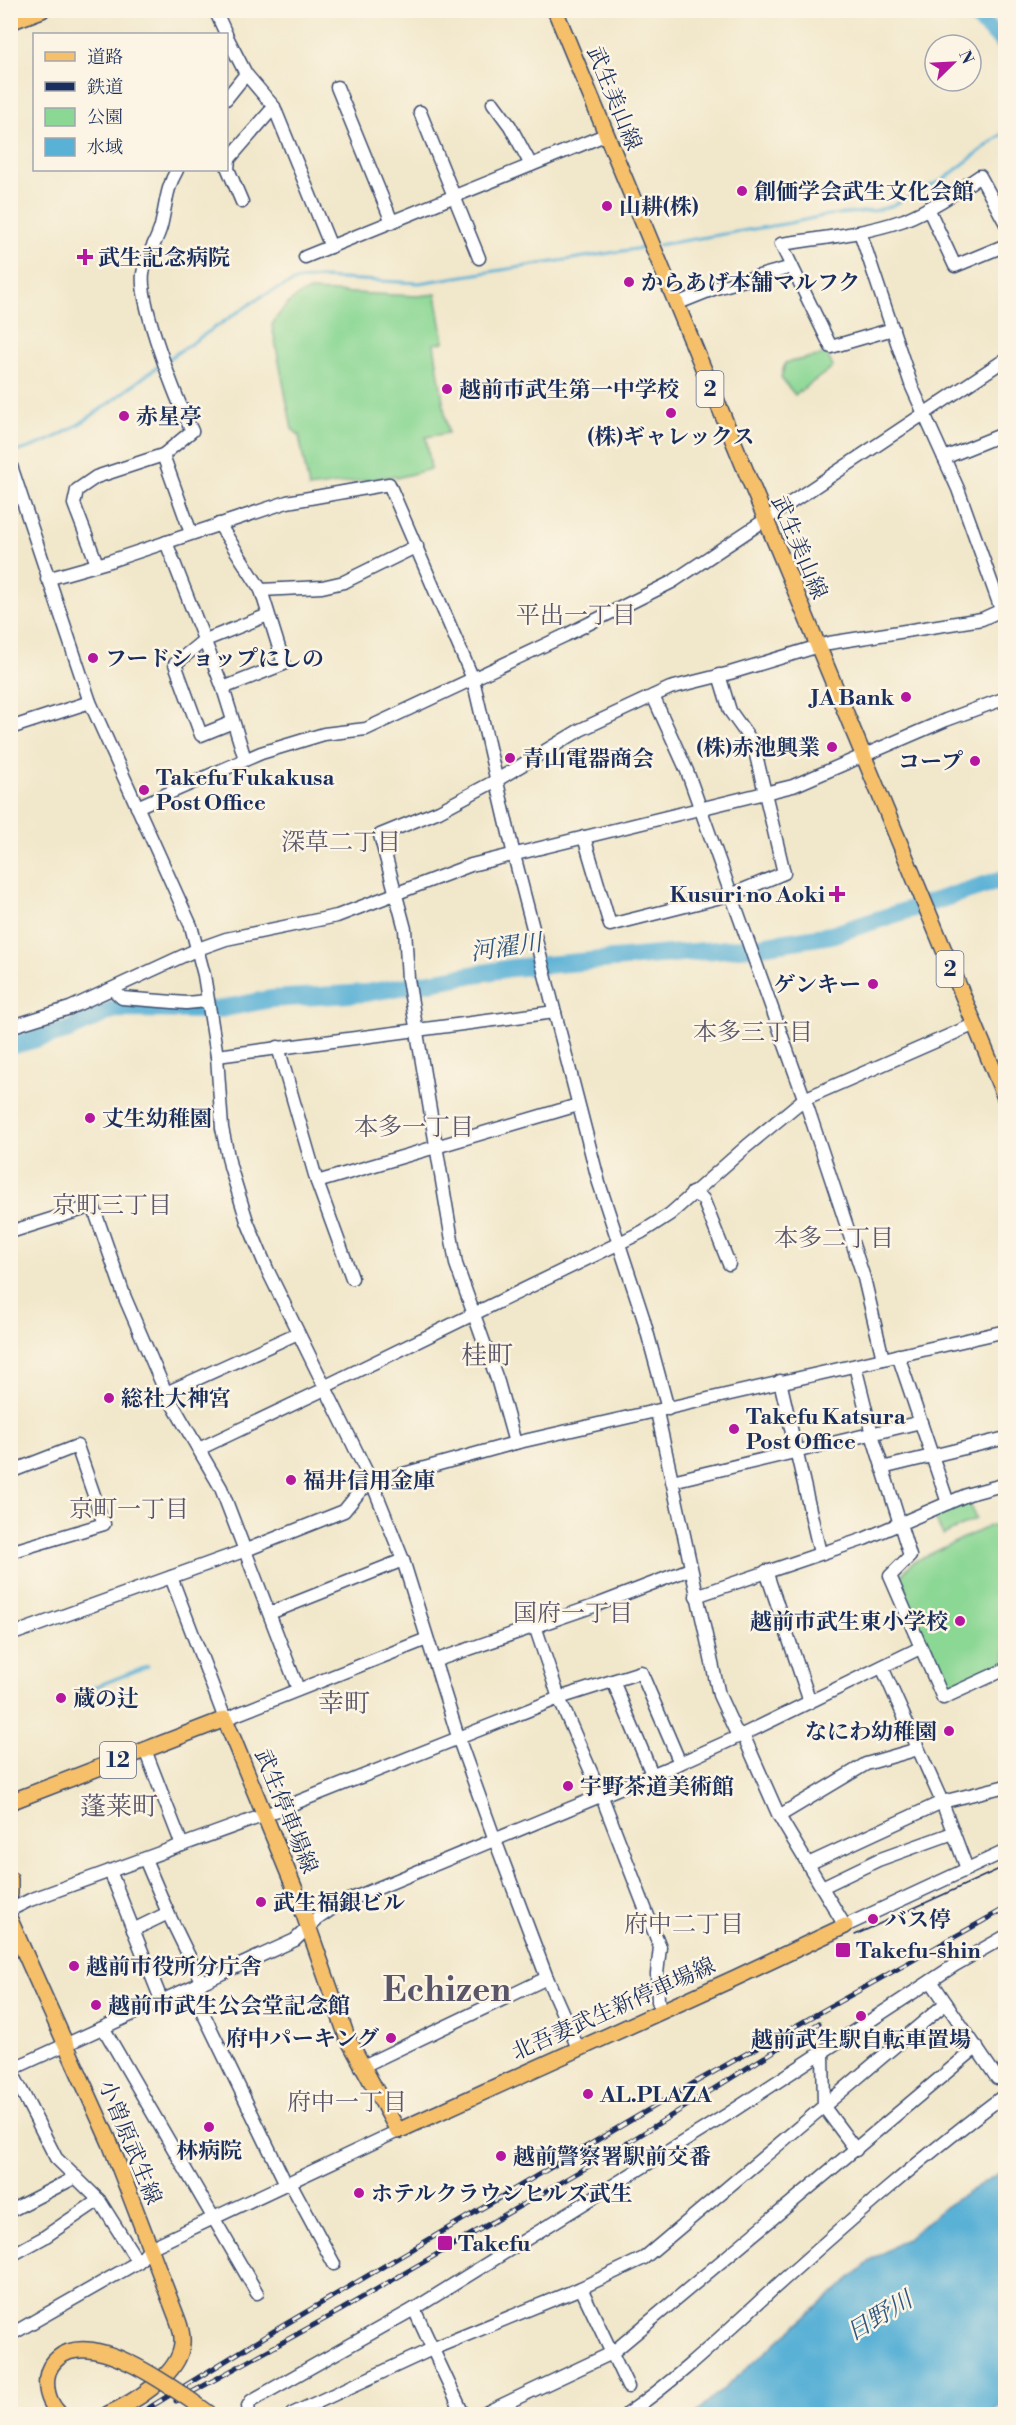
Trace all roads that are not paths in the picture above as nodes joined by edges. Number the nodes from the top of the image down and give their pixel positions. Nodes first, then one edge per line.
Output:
1 (42, 10) edge
2 (215, 10) edge
3 (555, 10) edge
4 (10, 22) edge
5 (225, 33) edge
6 (228, 39) edge
7 (246, 74) junction
8 (337, 87) dead end
9 (228, 96) edge
10 (493, 103) dead end
11 (274, 107) junction
12 (420, 112) dead end
13 (605, 135) junction
14 (531, 165) junction
15 (177, 171) edge
16 (454, 196) junction
17 (242, 202) dead end
18 (928, 208) junction
19 (393, 222) junction
20 (1005, 224) edge
21 (860, 232) junction
22 (1005, 244) edge
23 (331, 247) junction
24 (305, 257) dead end
25 (479, 258) dead end
26 (792, 267) junction
27 (676, 304) junction
28 (893, 329) junction
29 (1005, 359) edge
30 (924, 414) junction
31 (1005, 433) edge
32 (163, 455) junction
33 (944, 458) junction
34 (10, 463) edge
35 (764, 520) junction
36 (219, 524) junction
37 (191, 533) junction
38 (166, 542) junction
39 (417, 546) junction
40 (98, 564) junction
41 (47, 579) junction
42 (261, 590) junction
43 (1003, 609) edge
44 (268, 615) junction
45 (1005, 623) edge
46 (203, 641) junction
47 (817, 646) junction
48 (719, 675) junction
49 (473, 679) junction
50 (223, 688) junction
51 (653, 696) junction
52 (1005, 698) edge
53 (90, 702) junction
54 (233, 722) junction
55 (10, 728) edge
56 (864, 755) junction
57 (245, 759) junction
58 (496, 780) junction
59 (766, 792) junction
60 (138, 807) junction
61 (700, 809) junction
62 (584, 837) junction
63 (514, 855) junction
64 (395, 893) junction
65 (733, 894) junction
66 (198, 949) junction
67 (112, 989) junction
68 (207, 1001) junction
69 (555, 1012) junction
70 (973, 1025) junction
71 (10, 1027) edge
72 (417, 1029) junction
73 (278, 1047) junction
74 (217, 1056) junction
75 (804, 1099) junction
76 (1005, 1100) edge
77 (578, 1105) junction
78 (437, 1148) junction
79 (318, 1182) junction
80 (692, 1193) junction
81 (10, 1232) edge
82 (620, 1243) junction
83 (729, 1264) dead end
84 (352, 1278) dead end
85 (474, 1314) junction
86 (1005, 1331) edge
87 (298, 1333) junction
88 (898, 1355) junction
89 (883, 1359) junction
90 (855, 1366) junction
91 (780, 1382) junction
92 (326, 1387) junction
93 (166, 1393) junction
94 (662, 1410) junction
95 (921, 1422) junction
96 (872, 1434) junction
97 (1005, 1438) edge
98 (515, 1443) junction
99 (199, 1449) junction
100 (797, 1453) junction
101 (931, 1455) junction
102 (882, 1468) junction
103 (10, 1472) edge
104 (672, 1481) junction
105 (1005, 1484) edge
106 (373, 1485) junction
107 (948, 1503) junction
108 (899, 1525) junction
109 (246, 1550) junction
110 (10, 1552) edge
111 (820, 1553) junction
112 (403, 1560) junction
113 (690, 1569) junction
114 (766, 1571) junction
115 (171, 1577) junction
116 (696, 1596) junction
117 (270, 1613) junction
118 (535, 1626) junction
119 (10, 1635) edge
120 (427, 1639) junction
121 (920, 1648) junction
122 (434, 1661) junction
123 (882, 1667) junction
124 (1005, 1669) edge
125 (613, 1681) junction
126 (298, 1689) junction
127 (559, 1698) junction
128 (810, 1702) junction
129 (225, 1719) junction
130 (742, 1735) junction
131 (459, 1740) junction
132 (145, 1749) junction
133 (918, 1749) junction
134 (680, 1763) junction
135 (652, 1774) junction
136 (1005, 1786) edge
137 (602, 1797) junction
138 (10, 1802) edge
139 (942, 1802) junction
140 (265, 1815) junction
141 (779, 1816) junction
142 (954, 1833) junction
143 (495, 1840) junction
144 (182, 1845) junction
145 (1005, 1851) edge
146 (145, 1859) junction
147 (808, 1864) junction
148 (967, 1869) junction
149 (110, 1871) junction
150 (10, 1880) edge
151 (822, 1887) junction
152 (10, 1894) edge
153 (10, 1910) edge
154 (168, 1914) junction
155 (10, 1920) edge
156 (845, 1926) junction
157 (308, 1928) junction
158 (133, 1930) junction
159 (1005, 1936) edge
160 (547, 1978) junction
161 (932, 1981) junction
162 (196, 1985) junction
163 (162, 2002) junction
164 (946, 2002) junction
165 (661, 2011) junction
166 (104, 2029) junction
167 (67, 2046) junction
168 (578, 2048) junction
169 (977, 2048) junction
170 (823, 2053) junction
171 (361, 2067) junction
172 (11, 2070) edge
173 (997, 2078) dead end
174 (1005, 2094) edge
175 (824, 2107) junction
176 (398, 2131) junction
177 (856, 2150) junction
178 (76, 2177) junction
179 (288, 2183) junction
180 (99, 2200) junction
181 (10, 2211) edge
182 (214, 2217) junction
183 (150, 2248) junction
184 (10, 2256) edge
185 (138, 2262) junction
186 (334, 2264) dead end
187 (581, 2288) junction
188 (257, 2293) dead end
189 (414, 2309) junction
190 (10, 2335) edge
191 (432, 2349) junction
192 (612, 2353) junction
193 (628, 2387) dead end
194 (248, 2414) edge
195 (60, 2415) edge
196 (108, 2415) edge
197 (210, 2415) edge
198 (292, 2415) edge
199 (463, 2415) edge
200 (483, 2415) edge
201 (627, 2415) edge

1 - 4 main road
2 - 5 street
3 - 13 main road, 武生美山線 / 2
6 - 7 street
7 - 9 street
7 - 11 street
8 - 19 street
10 - 14 street
11 - 17 street
11 - 23 street
12 - 16 street
13 - 14 street
13 - 27 main road, 武生美山線 / 2
14 - 16 street
15 - 32 street
16 - 19 street
16 - 25 street
18 - 20 street
18 - 21 street
18 - 22 street
19 - 23 street
21 - 26 street
21 - 28 street
23 - 24 street
26 - 27 street
26 - 28 street
27 - 35 main road, 武生美山線 / 2
28 - 30 street
29 - 30 street
30 - 33 street
30 - 35 street
31 - 33 street
32 - 37 street
32 - 40 street
33 - 43 street
34 - 41 street
35 - 47 main road, 武生美山線 / 2
35 - 49 street
36 - 37 street
36 - 39 street
36 - 42 street
37 - 38 street
38 - 40 street
38 - 46 street
39 - 42 street
39 - 49 street
40 - 41 street
41 - 53 street
42 - 44 street
43 - 45 street
43 - 47 street
44 - 46 street
44 - 50 street
46 - 50 street
46 - 54 street
47 - 48 street
47 - 56 main road, 武生美山線 / 2
48 - 51 street
48 - 59 street
49 - 57 street
49 - 58 street
50 - 54 street
51 - 58 street
51 - 61 street
52 - 56 street
53 - 55 street
53 - 60 street
54 - 57 street
56 - 59 street
56 - 70 main road, 武生美山線 / 2
57 - 60 street
58 - 63 street
58 - 64 street
59 - 61 street
59 - 65 street
60 - 66 street
61 - 62 street
61 - 65 street
62 - 63 street
62 - 65 street
63 - 64 street
63 - 69 street
64 - 66 street
64 - 72 street
65 - 75 street
66 - 67 street
66 - 68 street
67 - 68 street
67 - 71 street
68 - 74 street
69 - 72 street
69 - 77 street
70 - 75 street
70 - 76 main road, 武生美山線 / 2
72 - 73 street
72 - 78 street
73 - 74 street
73 - 79 street
74 - 87 street
75 - 80 street
75 - 89 street
77 - 78 street
77 - 82 street
78 - 79 street
78 - 85 street
79 - 84 street
80 - 82 street
80 - 83 street
81 - 93 street
82 - 85 street
82 - 94 street
85 - 92 street
85 - 98 street
86 - 88 street
87 - 92 street
87 - 93 street
88 - 89 street
88 - 95 street
89 - 90 street
90 - 91 street
90 - 96 street
91 - 94 street
91 - 100 street
92 - 99 street
92 - 106 street
93 - 99 street
94 - 98 street
94 - 104 street
95 - 96 street
95 - 101 street
96 - 100 street
96 - 102 street
97 - 101 street
98 - 106 street
99 - 109 street
100 - 104 street
100 - 111 street
101 - 102 street
101 - 107 street
102 - 108 street
103 - 110 street
104 - 113 street
105 - 107 street
106 - 109 street
106 - 112 street
107 - 108 street
108 - 111 street
108 - 121 street
109 - 115 street
109 - 117 street
111 - 114 street
112 - 117 street
112 - 120 street
113 - 116 street
113 - 118 street
114 - 116 street
114 - 128 street
115 - 119 street
115 - 129 street
116 - 130 street
117 - 126 street
118 - 122 street
118 - 127 street
120 - 122 street
120 - 126 street
121 - 123 street
121 - 124 street
122 - 131 street
123 - 128 street
123 - 133 street
125 - 127 street
125 - 134 street
125 - 135 street
126 - 129 street
127 - 131 street
127 - 137 street
128 - 130 street
129 - 132 main road, 12
129 - 140 main road, 武生停車場線
130 - 134 street
130 - 141 street
131 - 140 street
131 - 143 street
132 - 138 main road, 12
132 - 144 street
133 - 139 street
133 - 141 street
134 - 135 street
135 - 137 street
136 - 139 street
137 - 143 street
137 - 165 street
139 - 142 street
139 - 147 street
140 - 144 street
140 - 157 main road, 武生停車場線
141 - 147 street
142 - 148 street
142 - 151 street
143 - 157 street
143 - 160 street
144 - 146 street
145 - 148 street
146 - 149 street
146 - 154 street
147 - 151 street
148 - 156 street
149 - 153 street
149 - 158 street
150 - 152 main road
151 - 156 street
154 - 158 street
154 - 162 street
155 - 167 main road, 小曽原武生線
156 - 165 main road, 北吾妻武生新停車場線
157 - 162 street
157 - 171 main road, 武生停車場線
158 - 163 street
159 - 161 street
160 - 168 street
160 - 171 street
161 - 164 street
161 - 170 street
162 - 163 street
162 - 179 street
163 - 166 street
164 - 169 street
164 - 175 street
165 - 168 main road, 北吾妻武生新停車場線
166 - 167 street
166 - 182 street
167 - 172 street
167 - 183 main road, 小曽原武生線
168 - 176 main road, 北吾妻武生新停車場線
169 - 173 street
169 - 177 street
170 - 175 street
170 - 189 street
171 - 176 main road, 武生停車場線
172 - 178 street
174 - 201 street
175 - 177 street
175 - 187 street
176 - 179 street
177 - 192 street
178 - 180 street
178 - 181 street
179 - 182 street
179 - 186 street
180 - 184 street
180 - 185 street
182 - 183 street
182 - 188 street
183 - 185 street
183 - 196 main road, 小曽原武生線
185 - 190 street
187 - 191 street
187 - 192 street
189 - 191 street
189 - 194 street
191 - 198 street
191 - 199 street
192 - 193 street
192 - 200 street
195 - 197 main road, bridge

